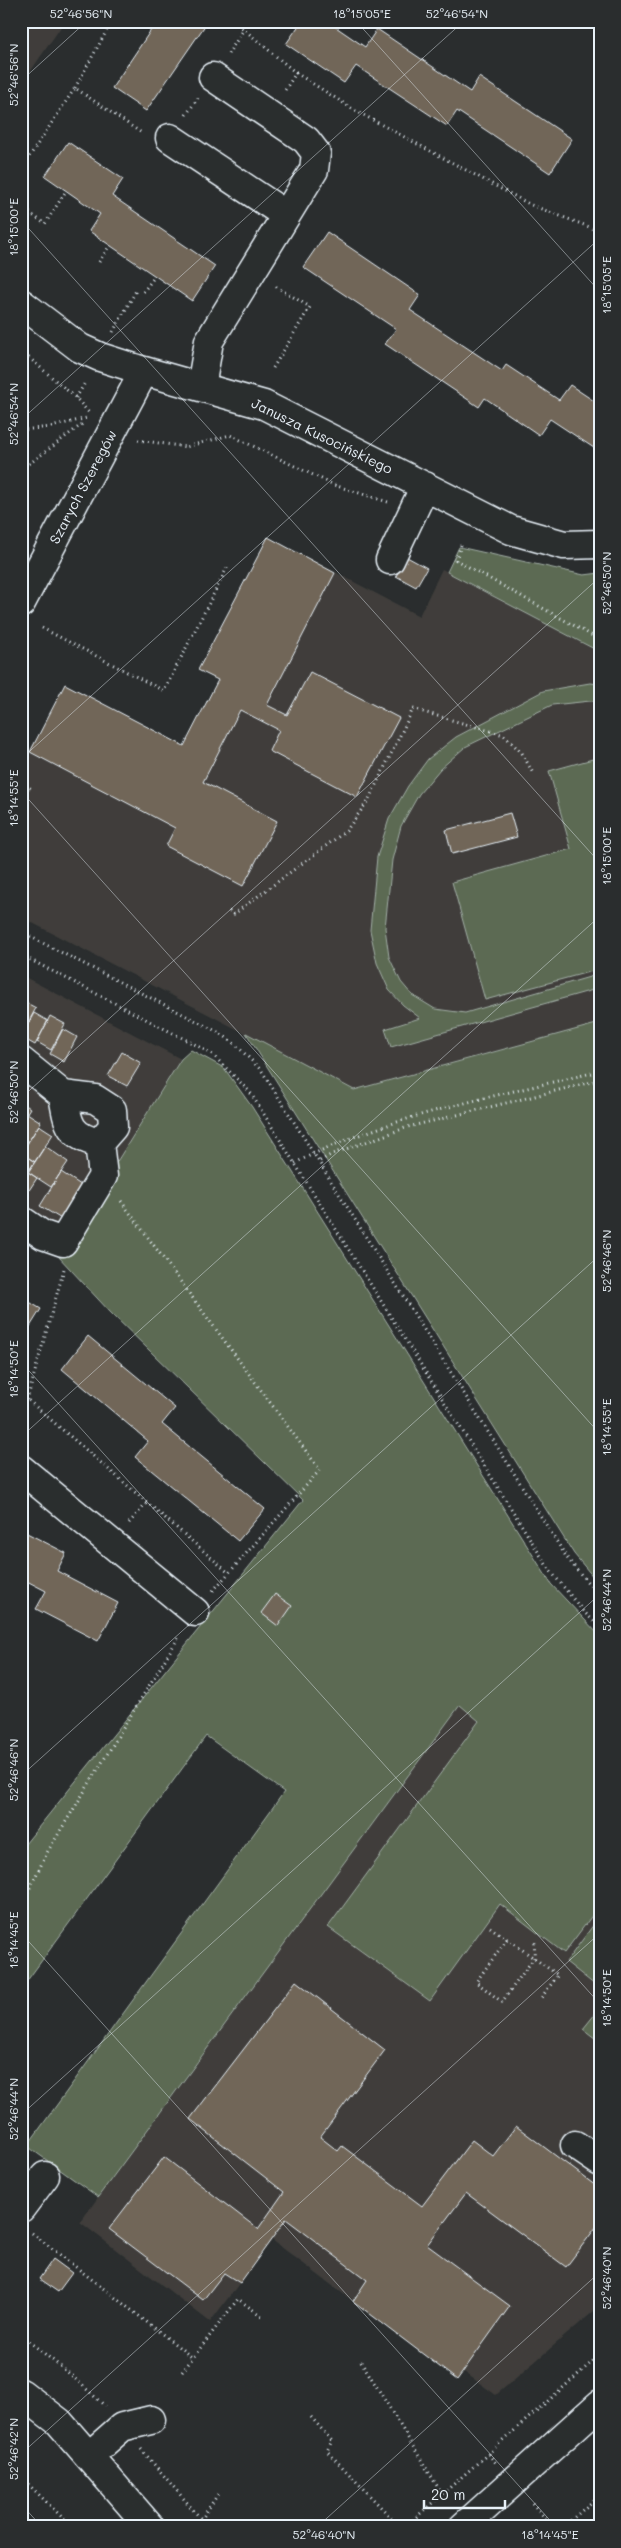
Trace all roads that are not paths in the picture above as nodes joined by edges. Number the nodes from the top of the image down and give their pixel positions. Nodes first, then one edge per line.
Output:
1 (213, 77) dead end
2 (158, 137) road end
3 (286, 215) junction
4 (21, 303) edge
5 (144, 371) junction
6 (201, 387) junction
7 (419, 498) junction
8 (600, 544) edge
9 (390, 560) dead end
10 (21, 603) edge
11 (21, 1061) edge
12 (63, 1095) junction
13 (99, 1143) junction
14 (21, 1220) edge
15 (21, 1469) edge
16 (195, 1612) road end
17 (575, 2145) dead end
18 (600, 2162) edge
19 (45, 2176) dead end
20 (24, 2212) edge
21 (21, 2393) edge
22 (600, 2404) edge
23 (151, 2420) dead end
24 (88, 2456) junction
25 (150, 2527) edge
26 (463, 2527) edge

1 - 3 street
2 - 3 street
3 - 6 street
4 - 5 street, Janusza Kusocińskiego
5 - 6 street, Janusza Kusocińskiego
5 - 10 street, Szarych Szeregów
6 - 7 street, Janusza Kusocińskiego
7 - 8 street, Janusza Kusocińskiego
7 - 9 street
11 - 12 street
12 - 13 street
12 - 13 street
13 - 14 street
15 - 16 street
17 - 18 street
19 - 20 street
21 - 24 street
22 - 26 street
23 - 24 street
24 - 25 street

